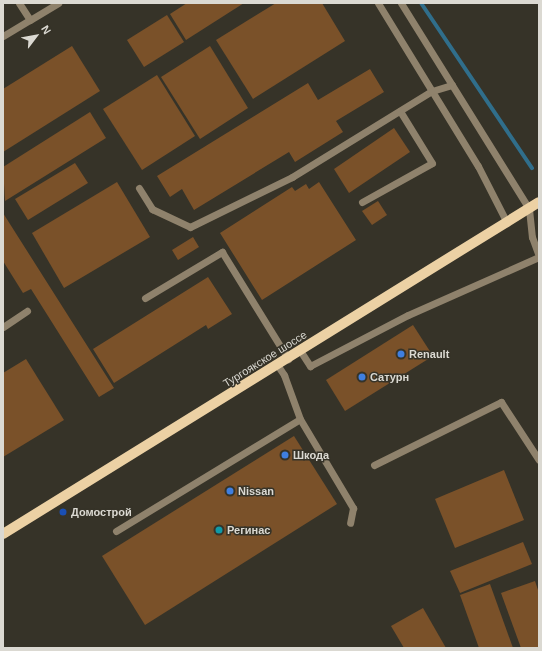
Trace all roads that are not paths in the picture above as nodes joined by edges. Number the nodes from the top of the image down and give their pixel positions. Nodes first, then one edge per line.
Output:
1 (19, 3) edge
2 (58, 3) edge
3 (378, 3) edge
4 (401, 3) edge
5 (30, 20) junction
6 (3, 36) edge
7 (452, 85) junction
8 (432, 91) junction
9 (400, 111) junction
10 (139, 188) dead end
11 (362, 202) dead end
12 (539, 202) edge
13 (529, 209) junction
14 (507, 223) junction
15 (539, 257) edge
16 (145, 298) dead end
17 (27, 311) dead end
18 (3, 327) edge
19 (301, 352) junction
20 (288, 359) junction
21 (278, 366) junction
22 (300, 419) junction
23 (539, 460) edge
24 (374, 464) dead end
25 (350, 523) dead end
26 (116, 531) dead end
27 (3, 534) edge

1 - 5 lane
2 - 5 lane
3 - 8 lane
4 - 7 lane
5 - 6 lane
7 - 8 lane
7 - 13 lane
8 - 9 lane
8 - 14 lane
9 - 10 lane
9 - 11 lane
12 - 13 main road, Тургоякское шоссе
13 - 14 main road, Тургоякское шоссе
13 - 15 lane
14 - 19 main road, Тургоякское шоссе
15 - 19 lane
16 - 20 lane
17 - 18 lane
19 - 20 main road, Тургоякское шоссе
20 - 21 main road, Тургоякское шоссе
21 - 22 lane
21 - 27 main road, Тургоякское шоссе
22 - 25 lane
22 - 26 lane
23 - 24 lane

